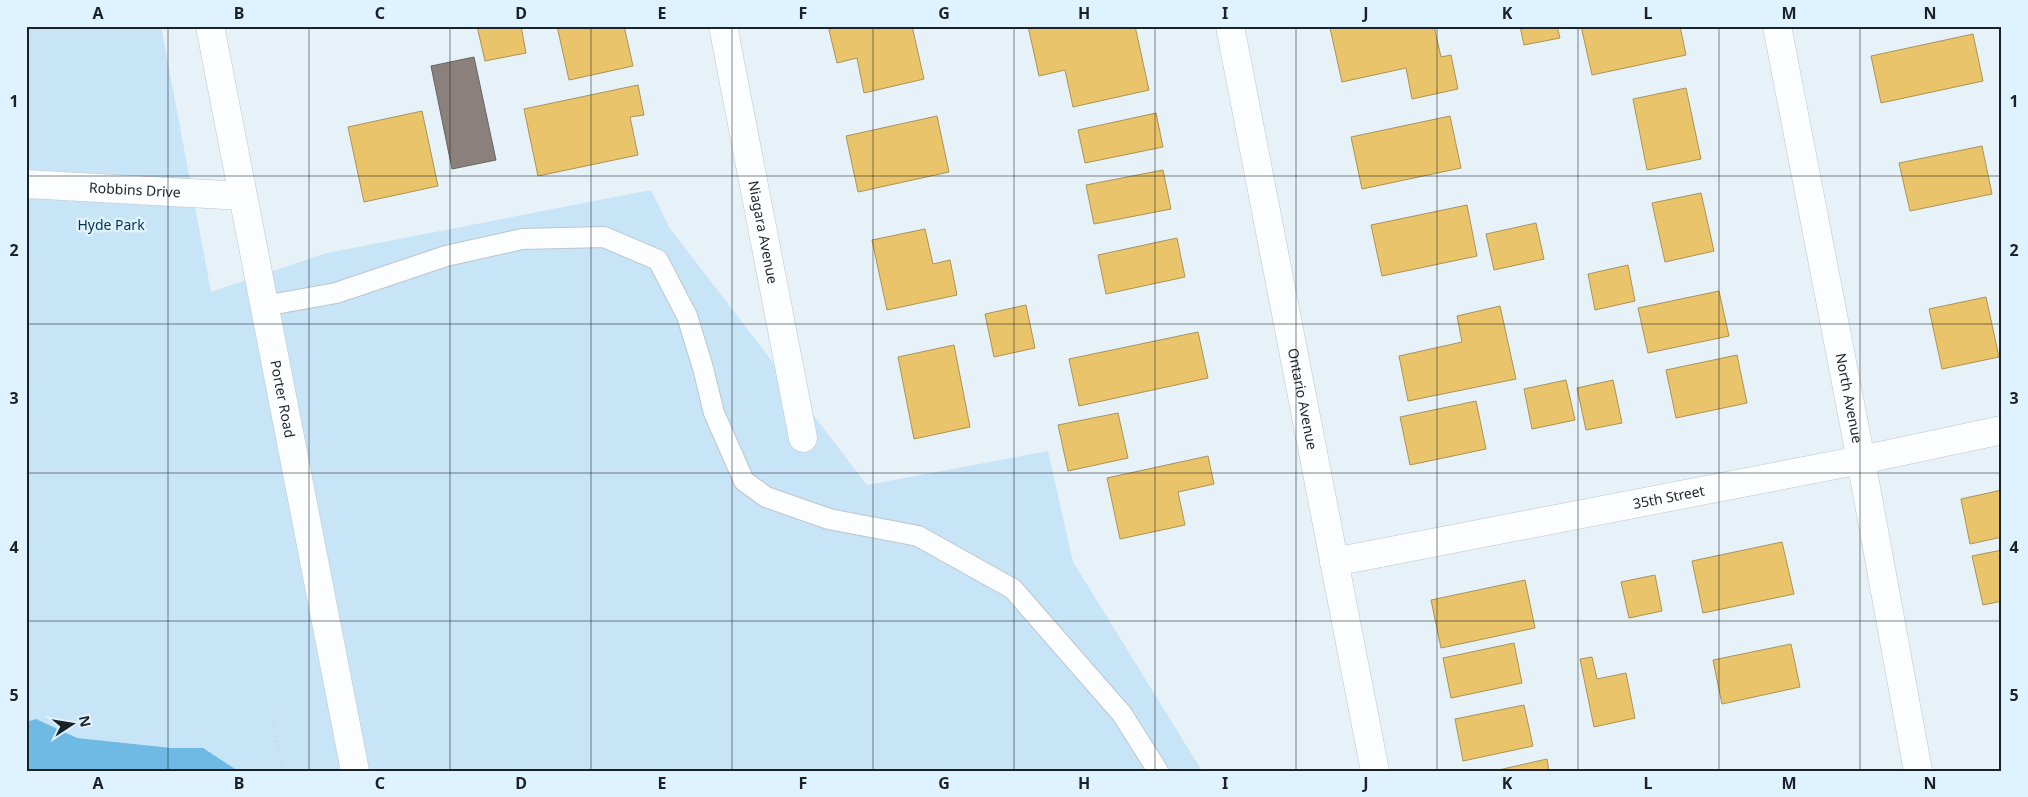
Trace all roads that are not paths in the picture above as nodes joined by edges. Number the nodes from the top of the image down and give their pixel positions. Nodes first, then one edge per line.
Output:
1 (210, 26) edge
2 (723, 26) edge
3 (1230, 26) edge
4 (1777, 26) edge
5 (26, 184) edge
6 (243, 196) junction
7 (264, 306) junction
8 (2002, 430) edge
9 (804, 438) dead end
10 (1861, 460) junction
11 (1334, 562) junction
12 (355, 771) edge
13 (1158, 771) edge
14 (1375, 771) edge
15 (1918, 771) edge

1 - 6 street, Porter Road
2 - 9 street, Niagara Avenue
3 - 11 street, Ontario Avenue
4 - 10 street, North Avenue
5 - 6 street, Robbins Drive
6 - 7 street, Porter Road
7 - 12 street, Porter Road
7 - 13 lane
8 - 10 street, 35th Street
10 - 11 street, 35th Street
10 - 15 street, North Avenue
11 - 14 street, Ontario Avenue

